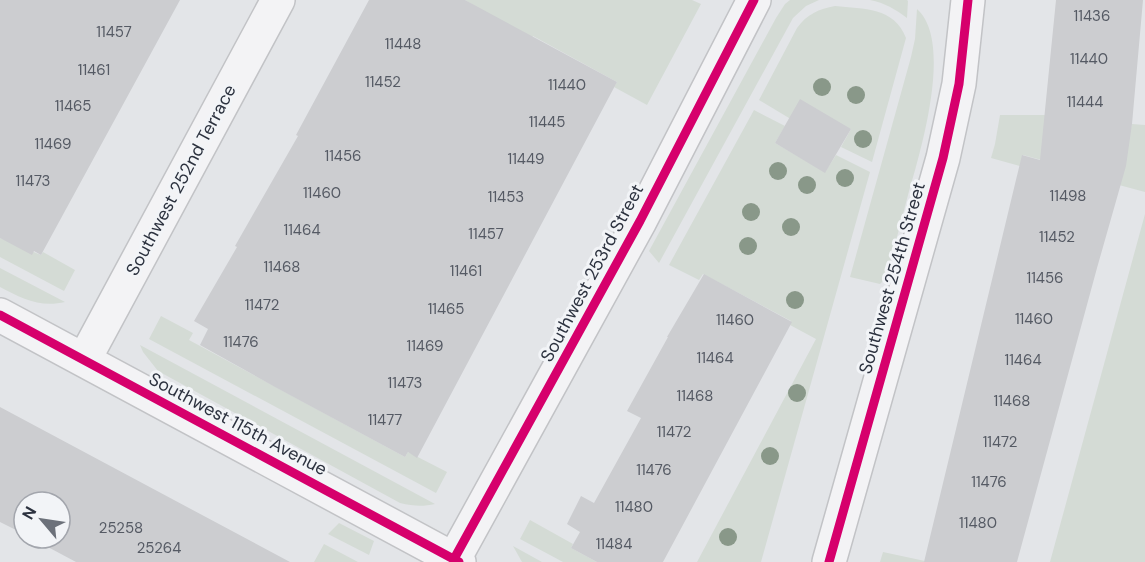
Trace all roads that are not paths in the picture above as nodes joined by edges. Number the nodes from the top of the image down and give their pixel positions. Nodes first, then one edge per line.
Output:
1 (278, 0) edge
2 (754, 0) edge
3 (968, 0) edge
4 (0, 315) edge
5 (84, 360) junction
6 (457, 561) edge
7 (829, 562) edge

1 - 5 street, Southwest 252nd Terrace
2 - 6 street, Southwest 253rd Street
3 - 7 street, Southwest 254th Street
4 - 5 street, Southwest 115th Avenue
5 - 6 street, Southwest 115th Avenue

